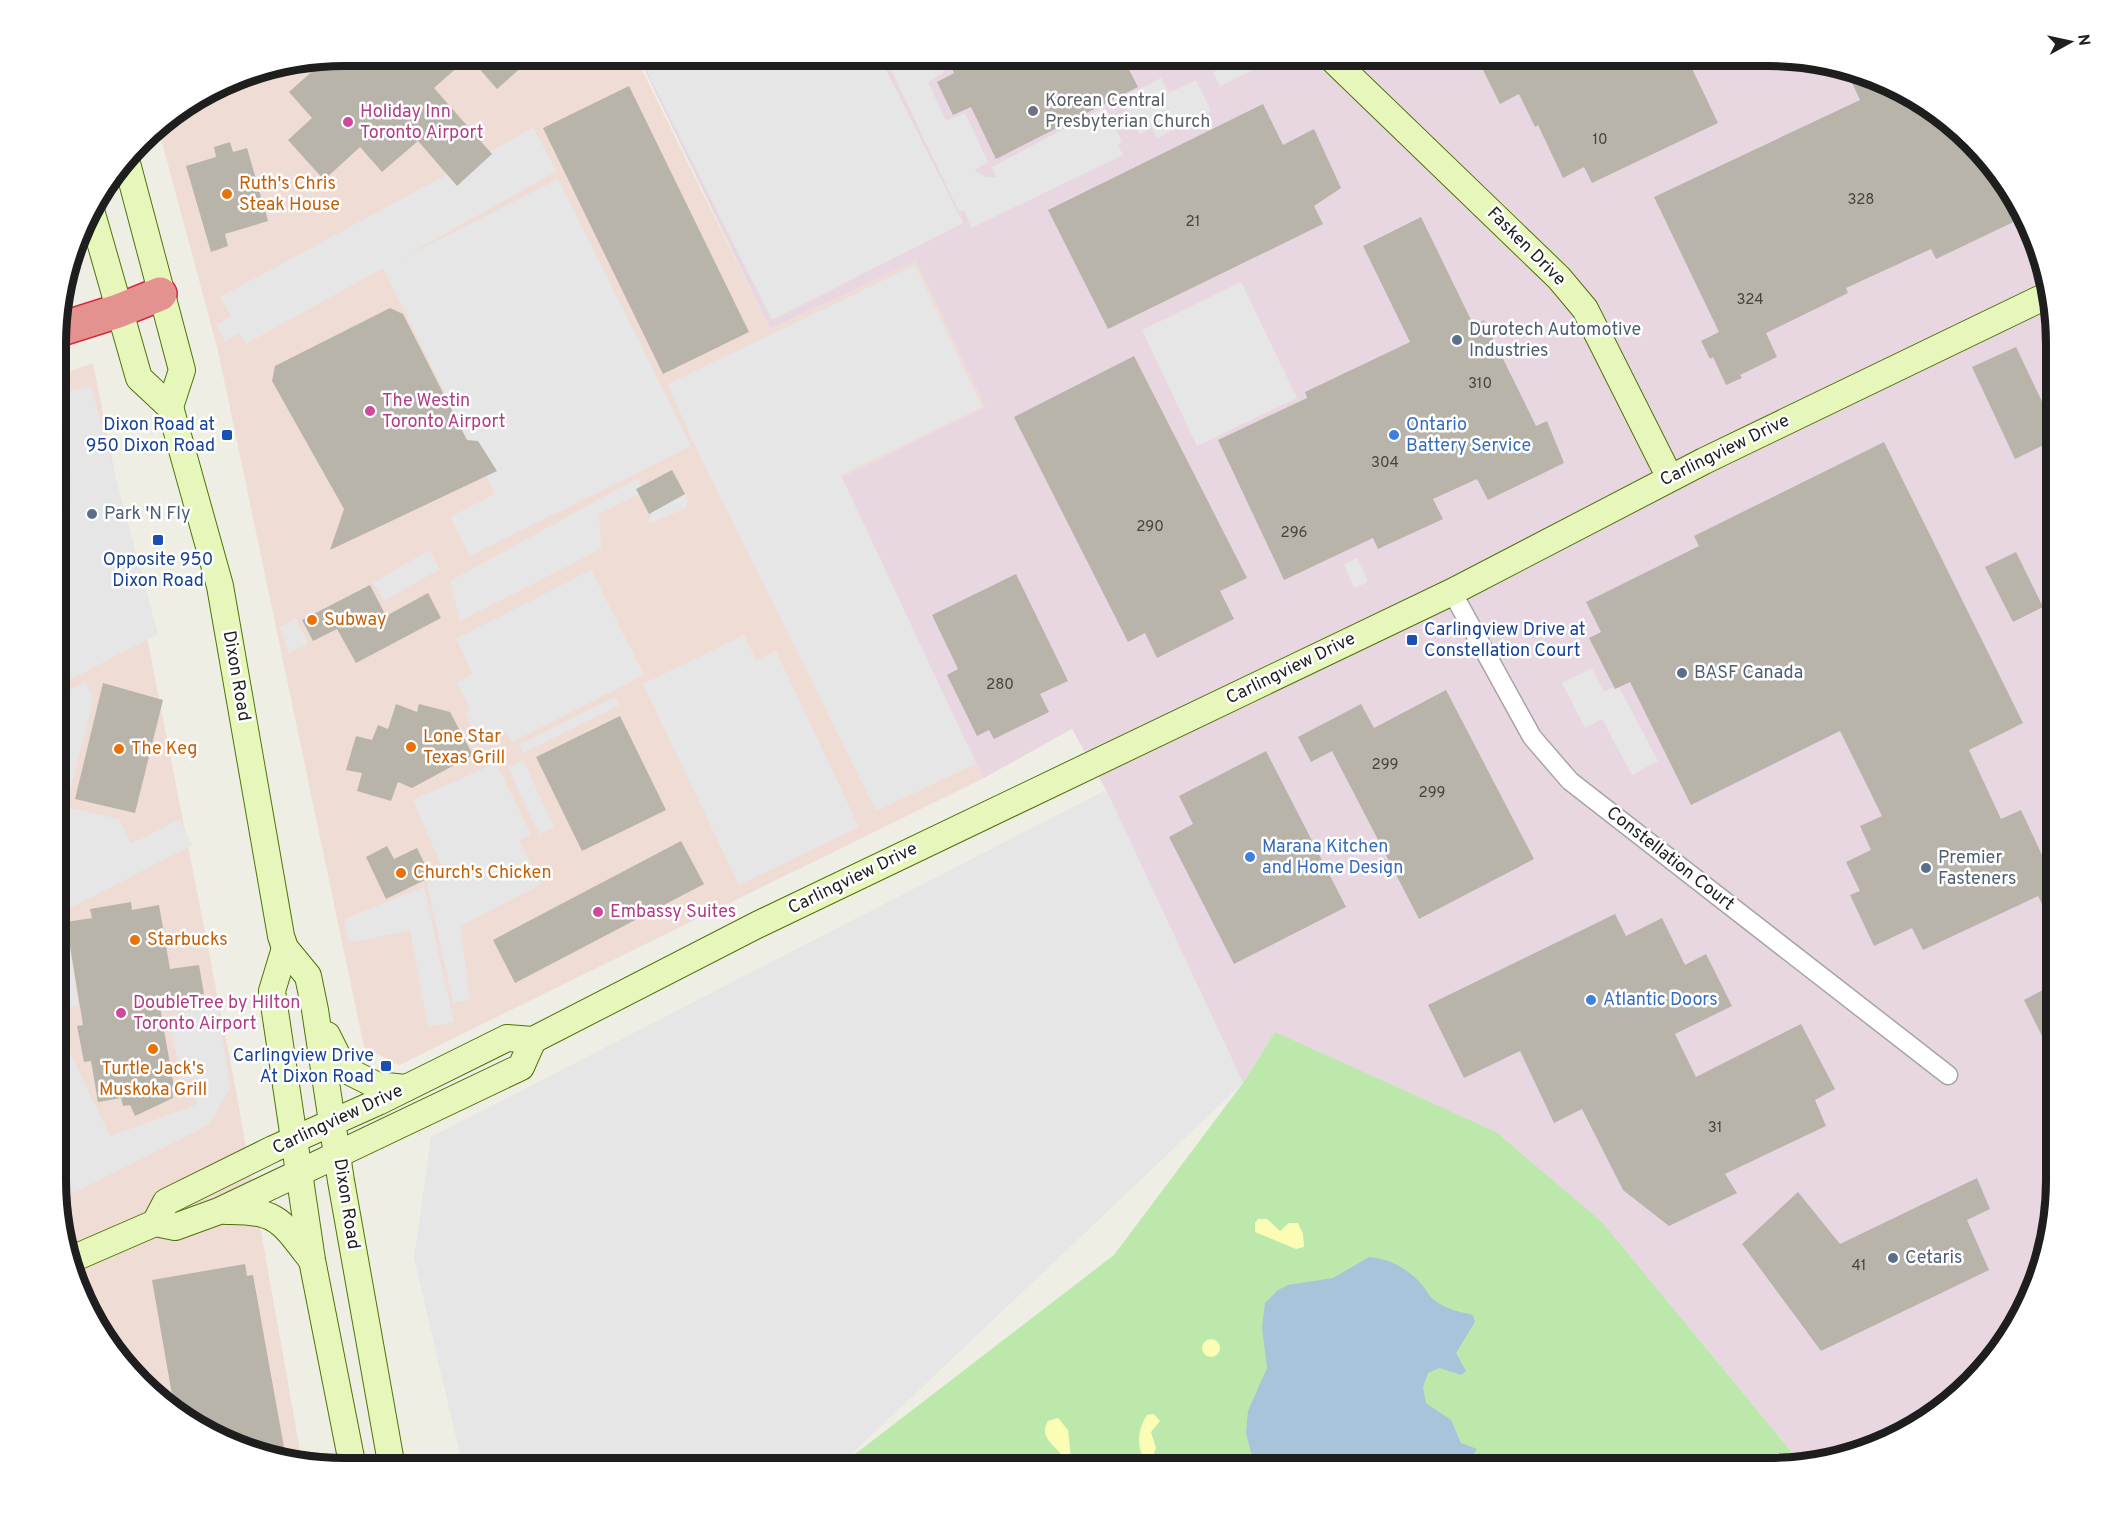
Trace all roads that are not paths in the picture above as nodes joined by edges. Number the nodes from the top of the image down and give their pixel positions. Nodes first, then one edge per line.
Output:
1 (1339, 66) edge
2 (129, 169) edge
3 (94, 222) edge
4 (160, 294) junction
5 (2042, 298) edge
6 (118, 311) junction
7 (67, 327) edge
8 (170, 407) junction
9 (1670, 478) junction
10 (1452, 592) junction
11 (285, 948) junction
12 (315, 1010) junction
13 (533, 1040) junction
14 (1948, 1075) dead end
15 (406, 1088) junction
16 (333, 1123) junction
17 (295, 1140) junction
18 (338, 1154) junction
19 (300, 1172) junction
20 (219, 1211) junction
21 (155, 1223) junction
22 (77, 1257) edge
23 (312, 1260) junction
24 (351, 1458) edge
25 (390, 1458) edge

1 - 9 main road, Fasken Drive
2 - 4 main road
3 - 6 main road
4 - 6 highway
4 - 8 main road
5 - 9 main road, Carlingview Drive
6 - 7 highway
6 - 8 main road
8 - 11 main road, Dixon Road
9 - 10 main road, Carlingview Drive
10 - 13 main road, Carlingview Drive
10 - 14 street, Constellation Court
11 - 12 main road, Dixon Road
11 - 17 main road, Dixon Road
12 - 15 main road
12 - 16 main road, Dixon Road
13 - 15 main road, Carlingview Drive
13 - 18 main road, Carlingview Drive
15 - 16 main road, Carlingview Drive
16 - 17 main road, Carlingview Drive
16 - 18 main road, Dixon Road
17 - 19 main road, Dixon Road
17 - 21 main road, Carlingview Drive
18 - 19 main road, Carlingview Drive
18 - 25 main road, Dixon Road
19 - 20 main road, Carlingview Drive
19 - 23 main road, Dixon Road
20 - 21 main road, Carlingview Drive
20 - 23 main road
21 - 22 main road, Carlingview Drive
23 - 24 main road, Dixon Road

